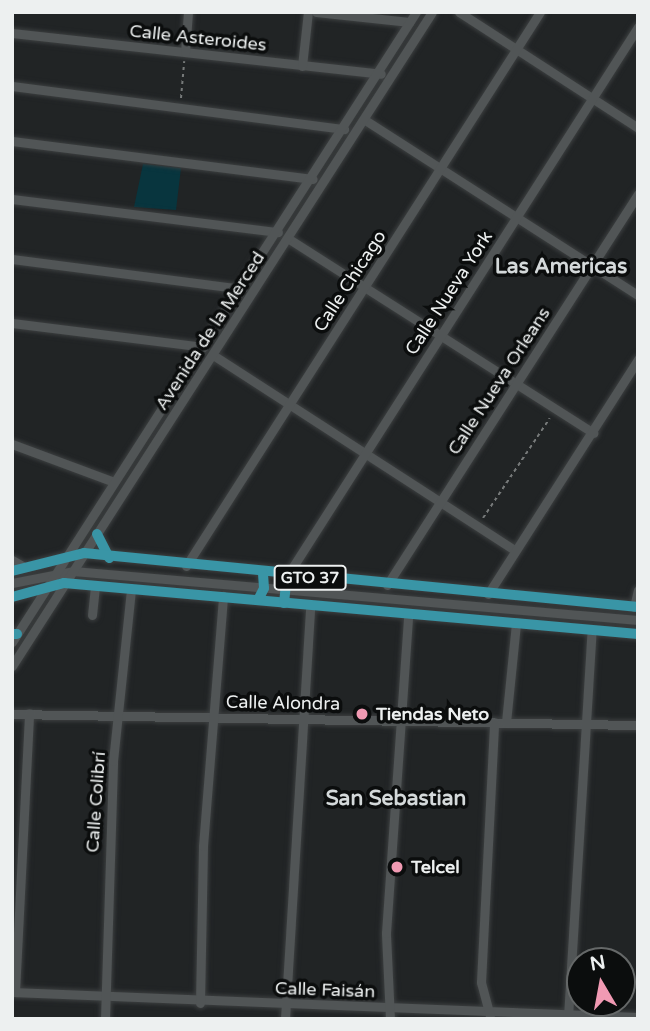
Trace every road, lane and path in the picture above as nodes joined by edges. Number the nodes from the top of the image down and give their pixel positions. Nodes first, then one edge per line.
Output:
1 (188, 12) edge
2 (307, 12) edge
3 (316, 12) edge
4 (415, 12) edge
5 (432, 12) edge
6 (458, 12) edge
7 (540, 12) edge
8 (409, 22) junction
9 (638, 27) edge
10 (12, 33) edge
11 (516, 48) junction
12 (185, 52) junction
13 (302, 66) junction
14 (381, 75) junction
15 (12, 86) edge
16 (591, 98) junction
17 (180, 106) junction
18 (365, 120) junction
19 (638, 128) edge
20 (344, 129) junction
21 (12, 141) edge
22 (443, 168) junction
23 (313, 179) junction
24 (638, 194) edge
25 (12, 199) edge
26 (517, 217) junction
27 (278, 232) junction
28 (289, 239) junction
29 (12, 259) edge
30 (592, 265) junction
31 (366, 287) junction
32 (242, 289) junction
33 (638, 295) edge
34 (12, 323) edge
35 (440, 334) junction
36 (204, 347) junction
37 (213, 355) junction
38 (638, 359) edge
39 (516, 382) junction
40 (289, 407) junction
41 (556, 408) junction
42 (593, 433) junction
43 (12, 444) edge
44 (363, 455) junction
45 (114, 482) junction
46 (440, 501) junction
47 (478, 525) junction
48 (97, 534) junction
49 (515, 550) junction
50 (84, 553) junction
51 (66, 557) junction
52 (109, 558) junction
53 (12, 560) edge
54 (186, 566) junction
55 (18, 569) edge
56 (57, 571) junction
57 (73, 571) junction
58 (263, 573) junction
59 (287, 576) junction
60 (12, 583) edge
61 (50, 583) junction
62 (64, 583) junction
63 (387, 585) junction
64 (95, 586) junction
65 (264, 588) junction
66 (282, 588) junction
67 (131, 589) junction
68 (638, 590) edge
69 (488, 594) junction
70 (222, 596) junction
71 (12, 597) edge
72 (258, 600) junction
73 (284, 603) junction
74 (310, 605) junction
75 (636, 607) edge
76 (92, 615) dead end
77 (408, 615) junction
78 (638, 620) edge
79 (516, 623) junction
80 (592, 630) junction
81 (638, 634) edge
82 (14, 637) edge
83 (12, 666) edge
84 (29, 713) junction
85 (12, 714) edge
86 (120, 715) junction
87 (213, 718) junction
88 (301, 720) junction
89 (400, 721) junction
90 (494, 722) junction
91 (506, 722) junction
92 (583, 724) junction
93 (638, 725) edge
94 (572, 947) edge
95 (14, 992) edge
96 (105, 999) junction
97 (200, 1003) junction
98 (286, 1004) junction
99 (338, 1006) junction
100 (390, 1014) edge
101 (443, 1015) edge
102 (490, 1016) edge
103 (568, 1017) edge
104 (544, 1018) edge
105 (106, 1019) edge
106 (285, 1019) edge
107 (337, 1019) edge

1 - 12 street
2 - 13 street
3 - 8 street
4 - 8 street, Avenida de la Merced
5 - 18 street, Avenida de la Merced
6 - 11 street
7 - 11 street, Calle Chicago
8 - 14 street, Avenida de la Merced
9 - 16 street, Calle Nueva York
10 - 12 street, Calle Asteroides
11 - 16 street
11 - 22 street, Calle Chicago
12 - 13 street, Calle Asteroides
12 - 17 path
13 - 14 street, Calle Asteroides
14 - 20 street, Avenida de la Merced
15 - 17 street
16 - 19 street
16 - 26 street, Calle Nueva York
17 - 20 street
18 - 22 street
18 - 28 street, Avenida de la Merced
20 - 23 street, Avenida de la Merced
21 - 23 street
22 - 26 street
22 - 31 street, Calle Chicago
23 - 27 street, Avenida de la Merced
24 - 30 street, Calle Nueva Orleans
25 - 27 street
26 - 30 street
26 - 35 street, Calle Nueva York
27 - 32 street, Avenida de la Merced
28 - 31 street
28 - 37 street, Avenida de la Merced
29 - 32 street
30 - 33 street
30 - 39 street, Calle Nueva Orleans
31 - 35 street
31 - 40 street, Calle Chicago
32 - 36 street, Avenida de la Merced
34 - 36 street
35 - 39 street
35 - 44 street, Calle Nueva York
36 - 45 street, Avenida de la Merced
37 - 40 street
37 - 48 street, Avenida de la Merced
38 - 42 street
39 - 41 street
39 - 46 street, Calle Nueva Orleans
40 - 44 street
40 - 54 street, Calle Chicago
41 - 42 street
41 - 47 path
42 - 49 street
43 - 45 street
44 - 46 street
44 - 59 street, Calle Nueva York
45 - 51 street, Avenida de la Merced
46 - 47 street
46 - 63 street, Calle Nueva Orleans
47 - 49 street
48 - 50 street, Avenida de la Merced
48 - 52 main road
49 - 69 street
50 - 51 main road, GTO 37
50 - 52 main road, GTO 37
50 - 57 street, Avenida de la Merced
51 - 55 main road, GTO 37
51 - 56 street, Avenida de la Merced
52 - 54 main road, GTO 37
53 - 55 street
54 - 58 main road, GTO 37
56 - 57 street
56 - 60 street
56 - 61 street, Avenida de la Merced
57 - 62 street, Avenida de la Merced
57 - 65 street
58 - 59 main road, GTO 37
58 - 65 main road
59 - 63 main road, GTO 37
59 - 66 main road
61 - 62 main road, GTO 37
61 - 71 main road, GTO 37
61 - 82 street, Avenida de la Merced
62 - 64 main road, GTO 37
62 - 83 street, Avenida de la Merced
63 - 69 main road, GTO 37
64 - 67 main road, GTO 37
64 - 76 street
65 - 66 street
65 - 72 main road
66 - 73 main road
66 - 78 street
67 - 70 main road, GTO 37
67 - 86 street, Calle Colibrí
68 - 75 street
69 - 75 main road, GTO 37
70 - 72 main road, GTO 37
70 - 87 street
72 - 73 main road, GTO 37
73 - 74 main road, GTO 37
74 - 77 main road, GTO 37
74 - 88 street
77 - 79 main road, GTO 37
77 - 89 street
79 - 80 main road, GTO 37
79 - 91 street
80 - 81 main road, GTO 37
80 - 92 street
84 - 85 street, Calle Alondra
84 - 86 street, Calle Alondra
84 - 95 street
86 - 87 street, Calle Alondra
86 - 96 street, Calle Colibrí
87 - 88 street, Calle Alondra
87 - 97 street
88 - 89 street, Calle Alondra
88 - 98 street
89 - 90 street, Calle Alondra
89 - 100 street
90 - 91 street, Calle Alondra
90 - 102 street
91 - 92 street, Calle Alondra
92 - 93 street, Calle Alondra
92 - 94 street
95 - 96 street, Calle Faisán
96 - 97 street, Calle Faisán
96 - 105 street, Calle Colibrí
97 - 98 street, Calle Faisán
98 - 99 street, Calle Faisán
98 - 106 street
99 - 100 street, Calle Faisán
99 - 107 street
100 - 101 street, Calle Faisán
101 - 102 street, Calle Faisán
102 - 104 street, Calle Faisán
103 - 104 street, Calle Faisán

